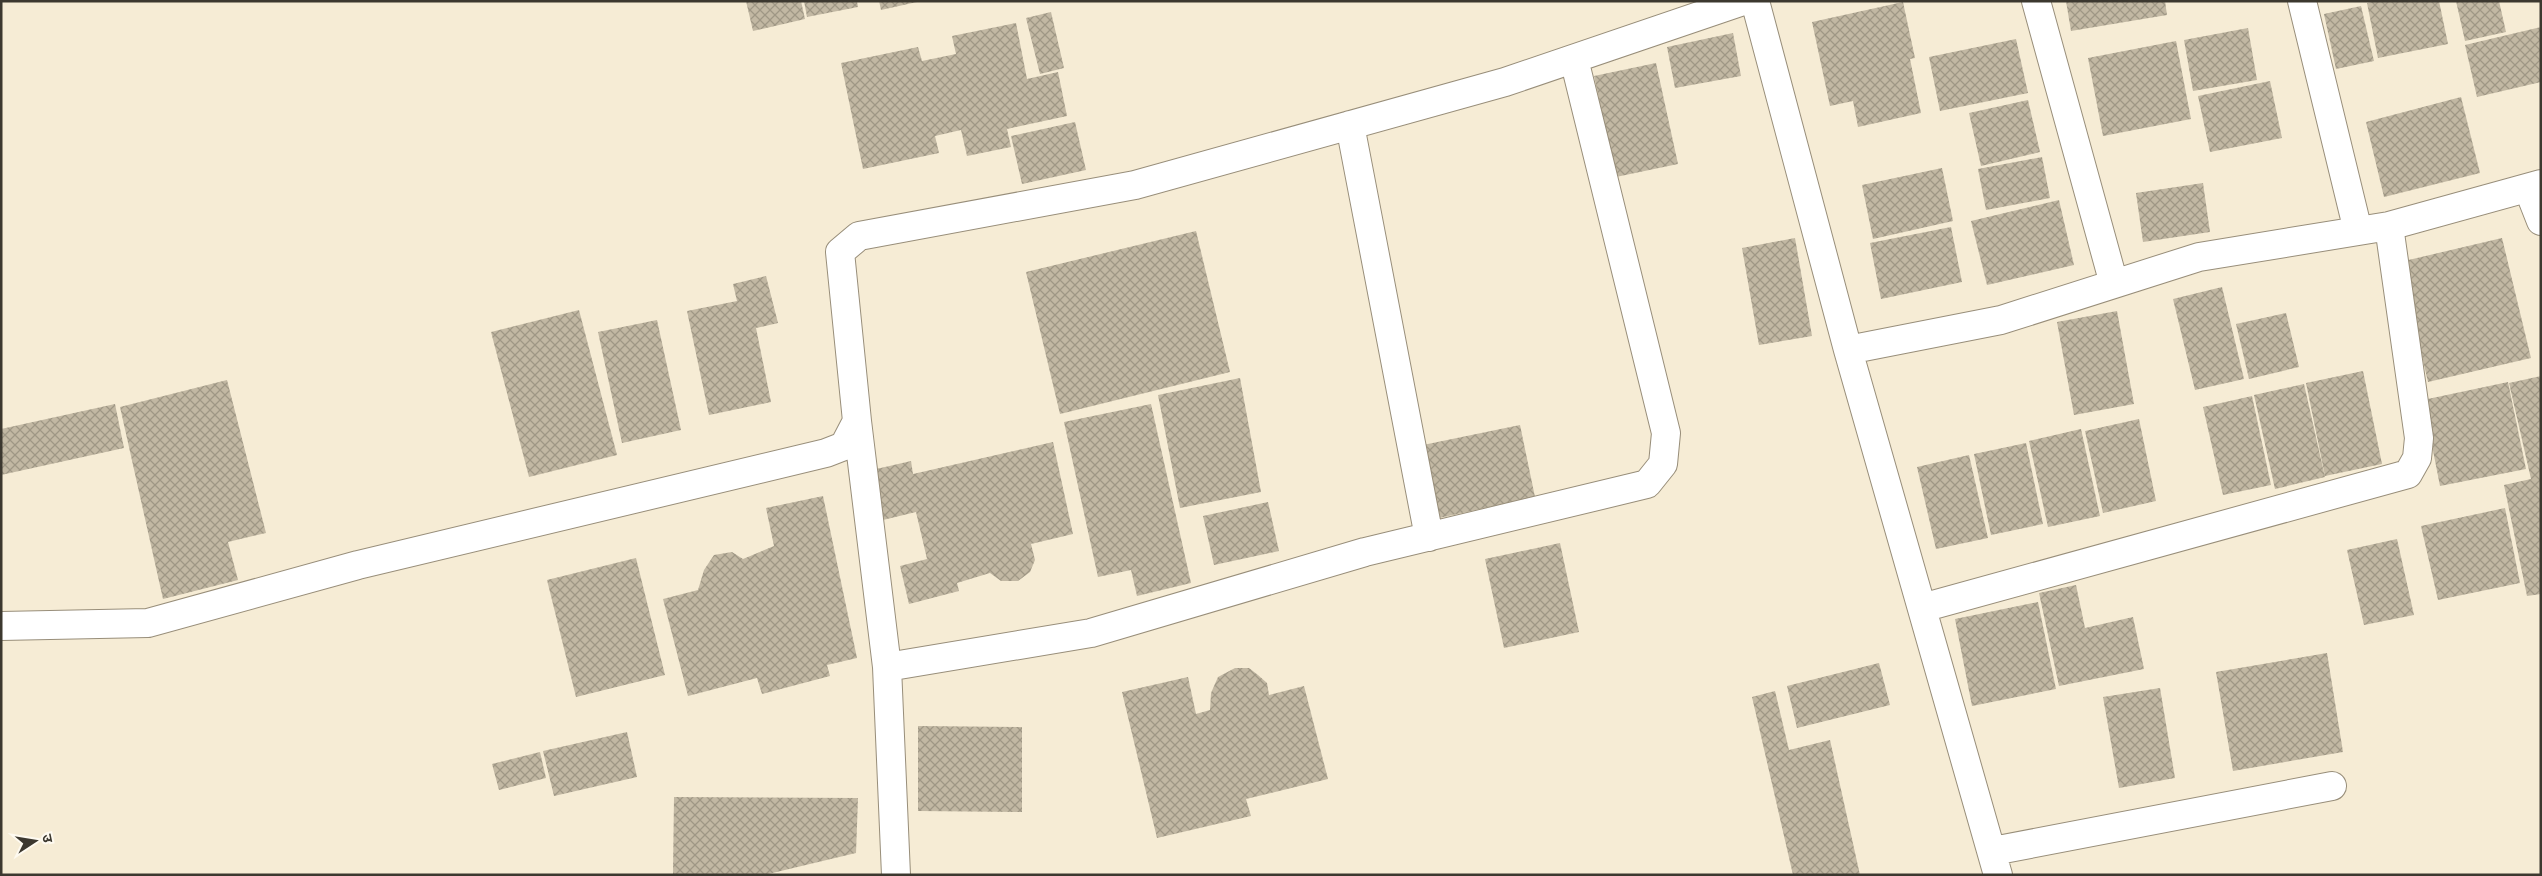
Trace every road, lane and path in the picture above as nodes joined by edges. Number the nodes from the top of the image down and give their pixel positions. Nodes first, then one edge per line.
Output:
1 (1743, 1) edge
2 (1755, 1) edge
3 (2036, 1) edge
4 (2302, 1) edge
5 (1574, 59) junction
6 (1350, 125) junction
7 (2534, 186) edge
8 (2541, 221) edge
9 (2389, 226) junction
10 (2358, 231) junction
11 (2114, 284) junction
12 (1848, 350) junction
13 (857, 421) junction
14 (1430, 537) junction
15 (1922, 608) junction
16 (1, 626) edge
17 (887, 667) junction
18 (2332, 786) dead end
19 (1995, 863) edge
20 (896, 875) edge

1 - 5 street
2 - 12 street
3 - 11 street
4 - 10 street
5 - 6 street
5 - 14 street
6 - 13 street
6 - 14 street
7 - 8 street
7 - 9 street
9 - 10 street
9 - 15 street
10 - 11 street
11 - 12 street
12 - 15 street
13 - 16 street
13 - 17 street
14 - 17 street
15 - 19 street
17 - 20 street
18 - 19 street

